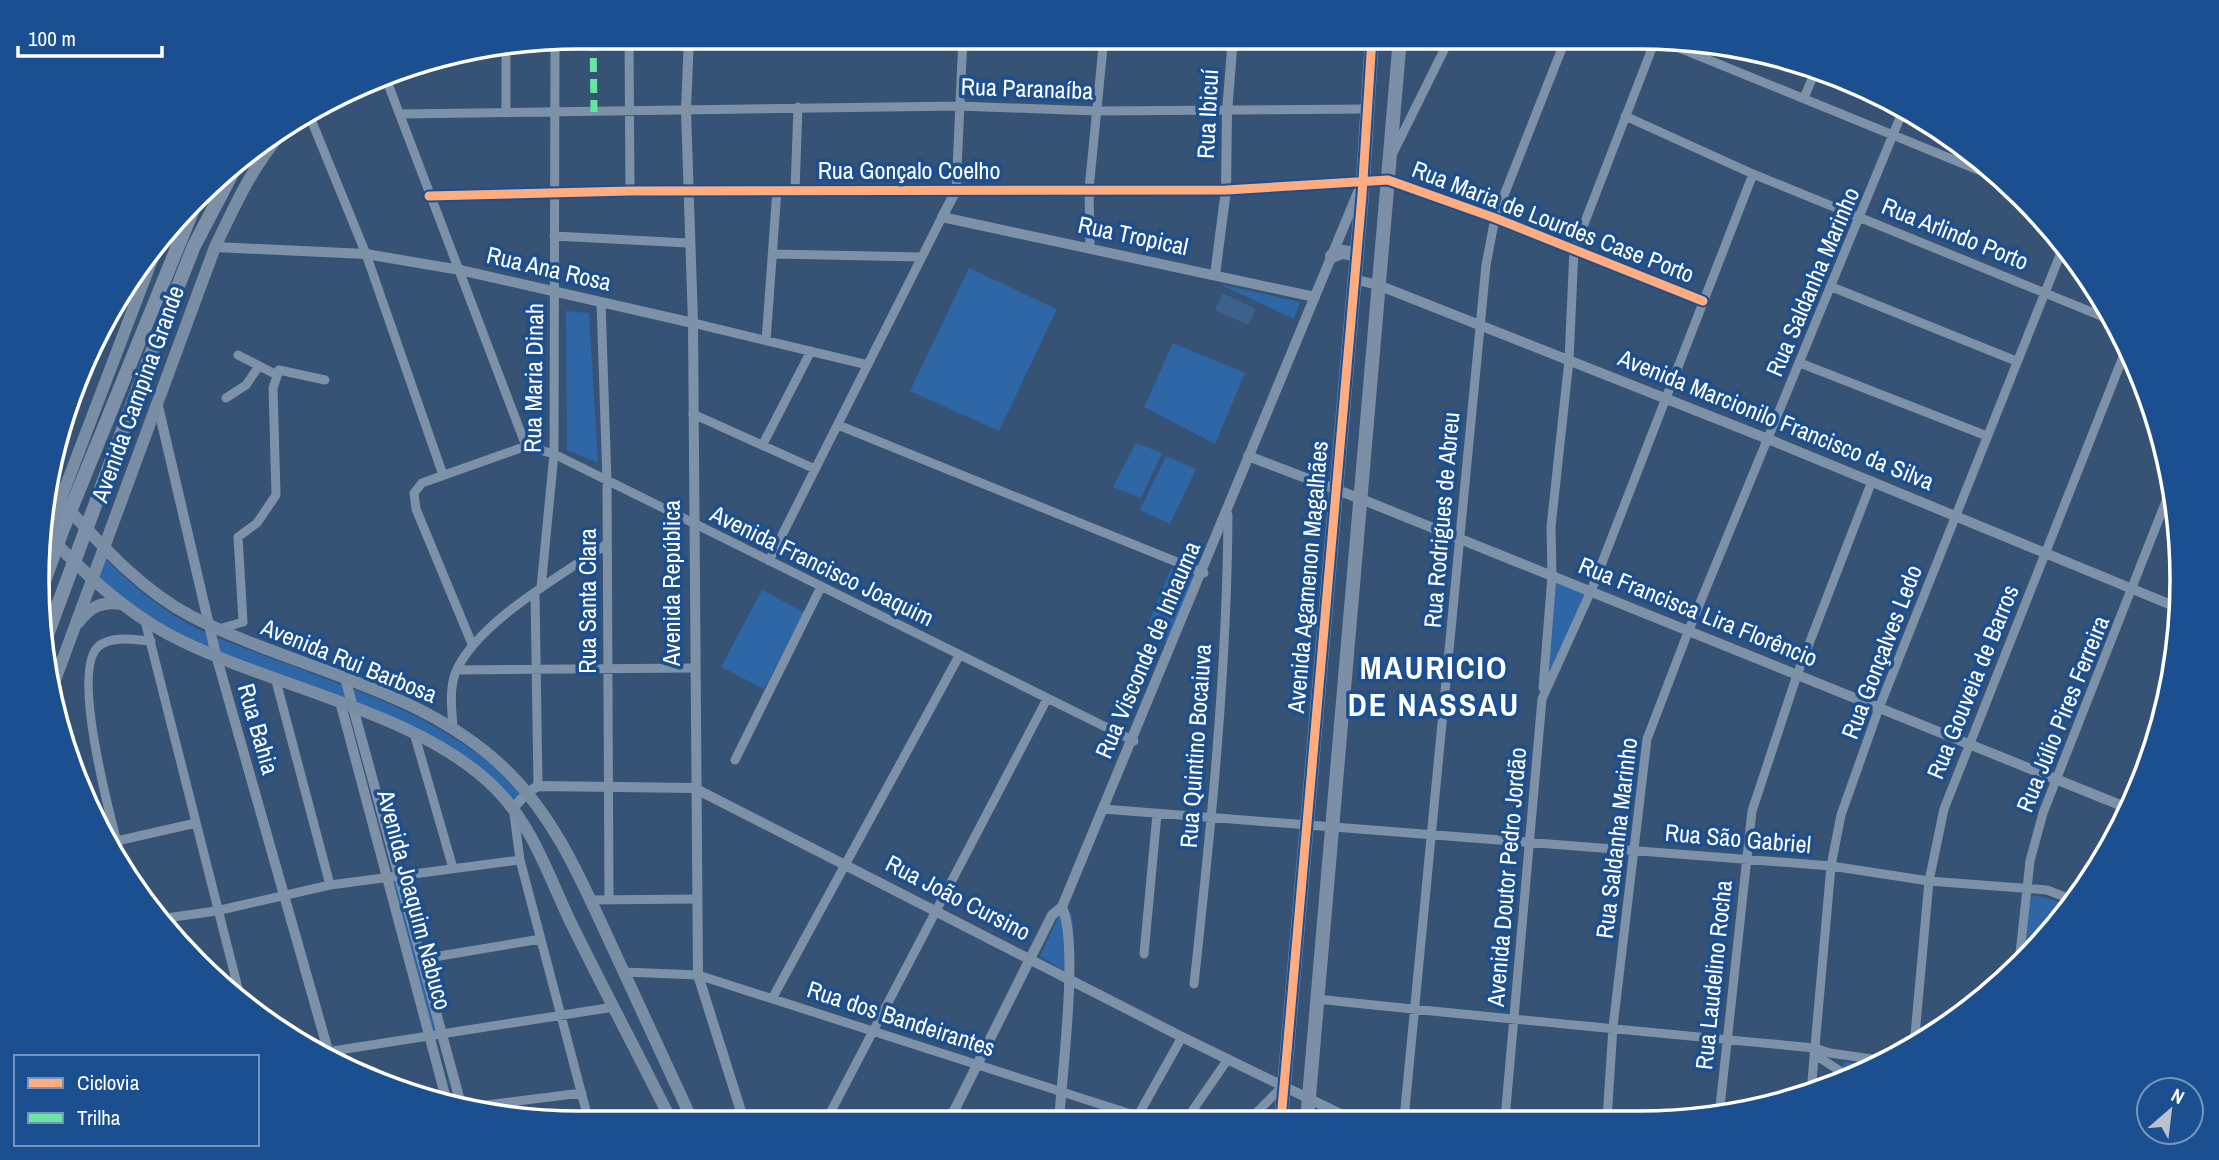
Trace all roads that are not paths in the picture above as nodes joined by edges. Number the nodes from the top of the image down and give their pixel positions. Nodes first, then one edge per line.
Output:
1 (629, 49) edge
2 (689, 49) edge
3 (962, 49) edge
4 (1103, 49) edge
5 (1232, 49) edge
6 (1371, 49) edge
7 (1398, 49) edge
8 (1445, 49) edge
9 (1562, 49) edge
10 (1651, 49) edge
11 (555, 50) edge
12 (1690, 52) edge
13 (506, 55) edge
14 (1812, 78) edge
15 (389, 85) edge
16 (1804, 98) junction
17 (958, 106) junction
18 (798, 107) junction
19 (1366, 109) junction
20 (686, 110) junction
21 (628, 111) junction
22 (1096, 111) junction
23 (554, 112) junction
24 (1227, 112) junction
25 (506, 113) junction
26 (401, 114) junction
27 (1625, 116) junction
28 (1900, 118) edge
29 (312, 121) edge
30 (1893, 136) junction
31 (268, 151) edge
32 (1389, 161) junction
33 (1973, 168) edge
34 (1753, 174) junction
35 (1388, 180) junction
36 (1362, 183) junction
37 (226, 185) edge
38 (1089, 189) junction
39 (777, 190) junction
40 (795, 190) junction
41 (1226, 190) junction
42 (631, 191) junction
43 (956, 191) junction
44 (689, 192) junction
45 (554, 194) junction
46 (429, 196) junction
47 (942, 217) junction
48 (1861, 217) junction
49 (1495, 218) junction
50 (187, 224) edge
51 (554, 236) junction
52 (688, 243) junction
53 (215, 247) junction
54 (1090, 248) junction
55 (1574, 250) junction
56 (366, 254) junction
57 (773, 254) junction
58 (1356, 254) junction
59 (1332, 256) junction
60 (2059, 256) edge
61 (922, 257) junction
62 (460, 270) junction
63 (1215, 275) junction
64 (1353, 279) junction
65 (1378, 285) junction
66 (1832, 287) junction
67 (2045, 292) junction
68 (554, 293) junction
69 (1315, 297) junction
70 (130, 298) edge
71 (1703, 300) junction
72 (601, 303) junction
73 (2099, 315) edge
74 (692, 323) junction
75 (1478, 324) junction
76 (766, 341) junction
77 (811, 351) junction
78 (238, 355) dead end
79 (1569, 360) junction
80 (2122, 360) edge
81 (2016, 362) junction
82 (1800, 363) junction
83 (868, 365) junction
84 (259, 366) junction
85 (277, 375) junction
86 (325, 380) dead end
87 (226, 398) dead end
88 (1665, 400) junction
89 (158, 406) junction
90 (693, 414) junction
91 (838, 425) junction
92 (1987, 436) junction
93 (1768, 439) junction
94 (763, 444) junction
95 (526, 446) junction
96 (554, 454) junction
97 (1248, 456) junction
98 (816, 469) junction
99 (443, 475) junction
100 (607, 481) junction
101 (1872, 481) junction
102 (1335, 489) junction
103 (1361, 499) junction
104 (55, 501) edge
105 (58, 506) junction
106 (2164, 506) edge
107 (1228, 509) junction
108 (1956, 515) junction
109 (53, 518) edge
110 (692, 523) junction
111 (51, 539) edge
112 (1460, 541) junction
113 (607, 544) junction
114 (104, 545) junction
115 (2045, 552) junction
116 (769, 561) junction
117 (49, 567) edge
118 (1204, 573) junction
119 (1552, 576) junction
120 (92, 577) junction
121 (821, 587) junction
122 (2132, 590) junction
123 (538, 591) junction
124 (1591, 591) junction
125 (2169, 604) edge
126 (124, 605) junction
127 (145, 620) junction
128 (51, 624) edge
129 (215, 627) junction
130 (73, 629) junction
131 (1688, 632) junction
132 (151, 641) junction
133 (472, 644) junction
134 (215, 655) junction
135 (960, 656) junction
136 (534, 668) junction
137 (607, 668) junction
138 (694, 668) junction
139 (457, 670) junction
140 (57, 673) edge
141 (1797, 675) junction
142 (345, 678) junction
143 (276, 681) junction
144 (1047, 699) junction
145 (1542, 699) junction
146 (341, 705) junction
147 (1879, 708) junction
148 (354, 709) junction
149 (453, 728) junction
150 (414, 733) junction
151 (1134, 741) junction
152 (1967, 744) junction
153 (734, 760) dead end
154 (2057, 781) junction
155 (607, 787) junction
156 (694, 788) junction
157 (533, 789) junction
158 (2120, 805) edge
159 (513, 808) junction
160 (1103, 809) junction
161 (1157, 814) junction
162 (1212, 818) junction
163 (196, 823) junction
164 (109, 824) edge
165 (1307, 824) junction
166 (1333, 826) junction
167 (1432, 834) junction
168 (117, 841) edge
169 (1529, 841) junction
170 (1633, 849) junction
171 (1745, 859) junction
172 (520, 860) junction
173 (846, 863) junction
174 (1831, 866) junction
175 (453, 868) junction
176 (398, 875) junction
177 (385, 877) junction
178 (1929, 881) junction
179 (330, 884) junction
180 (2027, 888) junction
181 (283, 894) junction
182 (2065, 897) edge
183 (610, 899) junction
184 (590, 900) junction
185 (696, 900) junction
186 (1062, 907) junction
187 (936, 909) junction
188 (216, 911) junction
189 (171, 917) edge
190 (541, 939) junction
191 (2021, 948) edge
192 (1144, 954) dead end
193 (1030, 958) junction
194 (422, 959) junction
195 (624, 972) junction
196 (698, 975) junction
197 (1068, 977) junction
198 (1194, 984) dead end
199 (237, 985) edge
200 (774, 998) junction
201 (1317, 999) junction
202 (614, 1007) junction
203 (1415, 1009) junction
204 (561, 1016) junction
205 (1514, 1021) junction
206 (1613, 1027) junction
207 (872, 1031) junction
208 (1915, 1033) edge
209 (443, 1035) junction
210 (428, 1037) junction
211 (1182, 1037) junction
212 (1726, 1040) junction
213 (324, 1045) edge
214 (1814, 1051) junction
215 (339, 1053) edge
216 (1227, 1059) junction
217 (1869, 1059) edge
218 (977, 1064) junction
219 (1841, 1071) edge
220 (1812, 1082) edge
221 (1284, 1086) junction
222 (444, 1093) edge
223 (582, 1093) junction
224 (1061, 1094) junction
225 (459, 1097) edge
226 (1309, 1098) junction
227 (496, 1104) edge
228 (1720, 1104) edge
229 (586, 1111) edge
230 (666, 1111) edge
231 (689, 1111) edge
232 (741, 1111) edge
233 (831, 1111) edge
234 (954, 1111) edge
235 (1060, 1111) edge
236 (1114, 1111) edge
237 (1140, 1111) edge
238 (1192, 1111) edge
239 (1259, 1111) edge
240 (1282, 1111) edge
241 (1308, 1111) edge
242 (1335, 1111) edge
243 (1405, 1111) edge
244 (1507, 1111) edge
245 (1608, 1111) edge

1 - 21 street
2 - 20 street, Avenida República
3 - 17 street
4 - 22 street
5 - 24 street, Rua Ibicuí
6 - 19 main road, Avenida Agamenon Magalhães
7 - 32 main road, Avenida Agamenon Magalhães
8 - 32 street
9 - 49 street, Rua Rodrigues de Abreu
10 - 27 street
11 - 23 street, Rua Maria Dinah
12 - 16 street
13 - 25 street
14 - 16 street
15 - 26 street
16 - 30 street
17 - 18 street, Rua Paranaíba
17 - 22 street, Rua Paranaíba
17 - 43 street
18 - 20 street, Rua Paranaíba
18 - 40 street
19 - 24 street, Rua Paranaíba
19 - 36 main road, Avenida Agamenon Magalhães
20 - 21 street, Rua Paranaíba
20 - 44 street, Avenida República
21 - 23 street, Rua Paranaíba
21 - 42 street
22 - 24 street, Rua Paranaíba
22 - 38 street
23 - 25 street, Rua Paranaíba
23 - 45 street, Rua Maria Dinah
24 - 41 street, Rua Ibicuí
25 - 26 street, Rua Paranaíba
26 - 46 street
27 - 34 street, Rua Arlindo Porto
27 - 55 street
28 - 30 street, Rua Saldanha Marinho
29 - 56 street
30 - 33 street
30 - 48 street, Rua Saldanha Marinho
31 - 53 main road, Avenida Campina Grande
32 - 35 main road, Avenida Agamenon Magalhães
34 - 48 street, Rua Arlindo Porto
34 - 71 street, Avenida Doutor Pedro Jordão
35 - 36 street, Rua Gonçalo Coelho
35 - 49 street, Rua Maria de Lourdes Case Porto
35 - 65 main road, Avenida Agamenon Magalhães
36 - 41 street, Rua Gonçalo Coelho
36 - 58 main road, Avenida Agamenon Magalhães
36 - 59 street, Rua Visconde de Inhauma
37 - 128 highway, bridge
38 - 41 street, Rua Gonçalo Coelho
38 - 43 street, Rua Gonçalo Coelho
38 - 54 street
39 - 40 street, Rua Gonçalo Coelho
39 - 44 street, Rua Gonçalo Coelho
39 - 57 street
40 - 43 street, Rua Gonçalo Coelho
41 - 63 street, Rua Ibicuí
42 - 44 street, Rua Gonçalo Coelho
42 - 45 street, Rua Gonçalo Coelho
43 - 47 street
44 - 52 street, Avenida República
45 - 46 street, Rua Gonçalo Coelho
45 - 51 street, Rua Maria Dinah
46 - 62 street
47 - 54 street, Rua Tropical
47 - 61 street
48 - 66 street, Rua Saldanha Marinho
48 - 67 street, Rua Arlindo Porto
49 - 55 street, Rua Maria de Lourdes Case Porto
49 - 75 street, Rua Rodrigues de Abreu
50 - 117 highway, bridge
51 - 52 street
51 - 68 street, Rua Maria Dinah
52 - 74 street, Avenida República
53 - 56 street, Rua Ana Rosa
53 - 89 main road, Avenida Campina Grande
54 - 63 street, Rua Tropical
55 - 71 street, Rua Maria de Lourdes Case Porto
55 - 79 street
56 - 62 street, Rua Ana Rosa
56 - 99 street
57 - 61 street
57 - 76 street
58 - 59 main road
58 - 64 main road, Avenida Agamenon Magalhães
59 - 69 street, Rua Visconde de Inhauma
60 - 67 street, Rua Gonçalves Ledo
61 - 83 street
62 - 68 street, Rua Ana Rosa
62 - 95 street
63 - 69 street, Rua Tropical
64 - 65 street, Avenida Marcionilo Francisco da Silva
64 - 102 main road, Avenida Agamenon Magalhães
65 - 75 street, Avenida Marcionilo Francisco da Silva
65 - 103 main road, Avenida Agamenon Magalhães
66 - 81 street
66 - 82 street, Rua Saldanha Marinho
67 - 73 street, Rua Arlindo Porto
67 - 81 street, Rua Gonçalves Ledo
68 - 72 street, Rua Ana Rosa
68 - 96 street, Rua Maria Dinah
69 - 97 street, Rua Visconde de Inhauma
70 - 105 main road
71 - 88 street, Avenida Doutor Pedro Jordão
72 - 74 street, Rua Ana Rosa
72 - 100 street, Rua Santa Clara
74 - 76 street, Rua Ana Rosa
74 - 90 street, Avenida República
75 - 79 street, Avenida Marcionilo Francisco da Silva
75 - 112 street, Rua Rodrigues de Abreu
76 - 77 street, Rua Ana Rosa
77 - 83 street, Rua Ana Rosa
77 - 94 street
78 - 84 street
79 - 88 street, Avenida Marcionilo Francisco da Silva
79 - 119 street
80 - 115 street, Rua Gouveia de Barros
81 - 92 street, Rua Gonçalves Ledo
82 - 92 street
82 - 93 street, Rua Saldanha Marinho
83 - 91 street
84 - 85 street
84 - 87 street
85 - 86 street
85 - 129 street
88 - 93 street, Avenida Marcionilo Francisco da Silva
88 - 124 street, Avenida Doutor Pedro Jordão
89 - 114 main road, Avenida Campina Grande
89 - 129 street, Rua Bahia
90 - 94 street
90 - 110 street, Avenida República
91 - 98 street
91 - 118 street
92 - 108 street, Rua Gonçalves Ledo
93 - 101 street, Avenida Marcionilo Francisco da Silva
93 - 131 street, Rua Saldanha Marinho
94 - 98 street
95 - 96 street, Avenida Francisco Joaquim
95 - 99 street
96 - 100 street, Avenida Francisco Joaquim
96 - 123 street, Rua Maria Dinah
97 - 102 street, Rua Francisca Lira Florêncio
97 - 107 street, Rua Visconde de Inhauma
98 - 116 street
99 - 133 street
100 - 110 street, Avenida Francisco Joaquim
100 - 113 street, Rua Santa Clara
101 - 108 street, Avenida Marcionilo Francisco da Silva
101 - 141 street, Rua Laudelino Rocha
102 - 103 street, Rua Francisca Lira Florêncio
102 - 165 main road, Avenida Agamenon Magalhães
103 - 112 street, Rua Francisca Lira Florêncio
103 - 166 main road, Avenida Agamenon Magalhães
104 - 105 main road, Avenida Rui Barbosa
105 - 109 main road
105 - 114 main road, Avenida Rui Barbosa
106 - 122 street, Rua Júlio Pires Ferreira
107 - 118 street, Rua Visconde de Inhauma
107 - 162 street, Rua Quintino Bocaiuva
108 - 115 street, Avenida Marcionilo Francisco da Silva
108 - 147 street, Rua Gonçalves Ledo
110 - 116 street, Avenida Francisco Joaquim
110 - 138 street, Avenida República
111 - 120 main road, Avenida Rui Barbosa
112 - 119 street, Rua Francisca Lira Florêncio
112 - 167 street, Rua Rodrigues de Abreu
113 - 123 street
113 - 137 street, Rua Santa Clara
114 - 120 main road, Avenida Campina Grande
114 - 129 main road, Avenida Rui Barbosa
115 - 122 street, Avenida Marcionilo Francisco da Silva
115 - 152 street, Rua Gouveia de Barros
116 - 121 street, Avenida Francisco Joaquim
118 - 151 street, Rua Visconde de Inhauma
119 - 124 street, Rua Francisca Lira Florêncio
119 - 145 street
120 - 126 main road, Avenida Rui Barbosa
120 - 130 main road, Avenida Campina Grande
121 - 135 street, Avenida Francisco Joaquim
121 - 153 street
122 - 125 street, Avenida Marcionilo Francisco da Silva
122 - 154 street, Rua Júlio Pires Ferreira
123 - 133 street
123 - 136 street, Rua Maria Dinah
124 - 131 street, Rua Francisca Lira Florêncio
124 - 145 street, Avenida Doutor Pedro Jordão
126 - 127 main road, Avenida Rui Barbosa
126 - 130 main road
127 - 132 street
127 - 134 main road, Avenida Rui Barbosa
129 - 134 street, Rua Bahia
129 - 142 main road, Avenida Rui Barbosa
130 - 140 main road, Avenida Campina Grande
131 - 141 street, Rua Francisca Lira Florêncio
131 - 170 street, Rua Saldanha Marinho
132 - 163 street
132 - 164 street
133 - 139 street
134 - 143 main road, Avenida Rui Barbosa
134 - 181 street, Rua Bahia
135 - 144 street, Avenida Francisco Joaquim
135 - 173 street
136 - 137 street
136 - 139 street
136 - 157 street, Rua Maria Dinah
137 - 138 street
137 - 155 street, Rua Santa Clara
138 - 156 street, Avenida República
139 - 149 street
141 - 147 street, Rua Francisca Lira Florêncio
141 - 171 street, Rua Laudelino Rocha
142 - 148 street, Avenida Joaquim Nabuco
142 - 149 main road, Avenida Rui Barbosa
143 - 146 main road, Avenida Rui Barbosa
143 - 179 street
144 - 151 street, Avenida Francisco Joaquim
144 - 187 street
145 - 169 street, Avenida Doutor Pedro Jordão
146 - 148 main road, Avenida Rui Barbosa
146 - 177 street, Avenida Joaquim Nabuco
147 - 152 street, Rua Francisca Lira Florêncio
147 - 174 street, Rua Gonçalves Ledo
148 - 150 main road, Avenida Rui Barbosa
148 - 176 street, Avenida Joaquim Nabuco
149 - 157 main road, Avenida Rui Barbosa
150 - 159 main road, Avenida Rui Barbosa
150 - 175 street
151 - 160 street, Rua Visconde de Inhauma
152 - 154 street, Rua Francisca Lira Florêncio
152 - 178 street, Rua Gouveia de Barros
154 - 158 street, Rua Francisca Lira Florêncio
154 - 180 street, Rua Júlio Pires Ferreira
155 - 156 street, Rua João Cursino
155 - 157 street, Rua João Cursino
155 - 183 street, Rua Santa Clara
156 - 173 street, Rua João Cursino
156 - 185 street, Avenida República
157 - 159 street
157 - 184 main road, Avenida Rui Barbosa
159 - 172 street
159 - 202 main road, Avenida Rui Barbosa
160 - 161 street, Rua São Gabriel
160 - 186 street, Rua Visconde de Inhauma
161 - 162 street, Rua São Gabriel
161 - 192 street
162 - 165 street, Rua São Gabriel
162 - 198 street, Rua Quintino Bocaiuva
163 - 168 street
163 - 188 street
165 - 166 street, Rua São Gabriel
165 - 221 main road, Avenida Agamenon Magalhães
166 - 167 street, Rua São Gabriel
166 - 201 main road, Avenida Agamenon Magalhães
167 - 169 street, Rua São Gabriel
167 - 203 street, Rua Rodrigues de Abreu
169 - 170 street, Rua São Gabriel
169 - 205 street, Avenida Doutor Pedro Jordão
170 - 171 street, Rua São Gabriel
170 - 206 street, Rua Saldanha Marinho
171 - 174 street, Rua São Gabriel
171 - 212 street, Rua Laudelino Rocha
172 - 175 street
172 - 190 street
173 - 187 street, Rua João Cursino
173 - 200 street
174 - 178 street, Rua São Gabriel
174 - 214 street, Rua Gonçalves Ledo
175 - 176 street
176 - 177 street
176 - 194 street, Avenida Joaquim Nabuco
177 - 179 street
177 - 210 street, Avenida Joaquim Nabuco
178 - 180 street, Rua São Gabriel
178 - 208 street, Rua Gouveia de Barros
179 - 181 street
180 - 182 street, Rua São Gabriel
180 - 191 street, Rua Júlio Pires Ferreira
181 - 188 street
181 - 213 street, Rua Bahia
183 - 184 street
183 - 185 street
184 - 195 main road, Avenida Rui Barbosa
185 - 196 street, Avenida República
186 - 193 street, Rua Visconde de Inhauma
186 - 197 street
187 - 193 street, Rua João Cursino
187 - 207 street
188 - 189 street
188 - 199 street
190 - 194 street
190 - 204 street
193 - 197 street, Rua João Cursino
193 - 218 street, Rua Visconde de Inhauma
194 - 209 street, Avenida Joaquim Nabuco
195 - 196 street, Rua dos Bandeirantes
195 - 231 main road, Avenida Rui Barbosa
196 - 200 street, Rua dos Bandeirantes
196 - 232 street, Avenida República
197 - 211 street, Rua João Cursino
197 - 224 street
200 - 207 street, Rua dos Bandeirantes
201 - 203 street
201 - 226 main road, Avenida Agamenon Magalhães
202 - 204 street
202 - 230 main road, Avenida Rui Barbosa
203 - 205 street
203 - 243 street, Rua Rodrigues de Abreu
204 - 209 street
204 - 223 street
205 - 206 street
205 - 244 street, Avenida Doutor Pedro Jordão
206 - 212 street
206 - 245 street, Rua Saldanha Marinho
207 - 218 street, Rua dos Bandeirantes
207 - 233 street
209 - 210 street
209 - 225 street, Avenida Joaquim Nabuco
210 - 215 street
210 - 222 street, Avenida Joaquim Nabuco
211 - 216 street, Rua João Cursino
211 - 237 street
212 - 214 street
212 - 228 street, Rua Laudelino Rocha
214 - 217 street
214 - 219 street
214 - 220 street, Rua Gonçalves Ledo
216 - 221 street, Rua João Cursino
216 - 238 street
218 - 224 street, Rua dos Bandeirantes
218 - 234 street, Rua Visconde de Inhauma
221 - 226 street, Rua João Cursino
221 - 239 street
221 - 240 main road, Avenida Agamenon Magalhães
223 - 227 street
223 - 229 street
224 - 235 street
224 - 236 street, Rua dos Bandeirantes
226 - 241 main road, Avenida Agamenon Magalhães
226 - 242 street, Rua João Cursino

